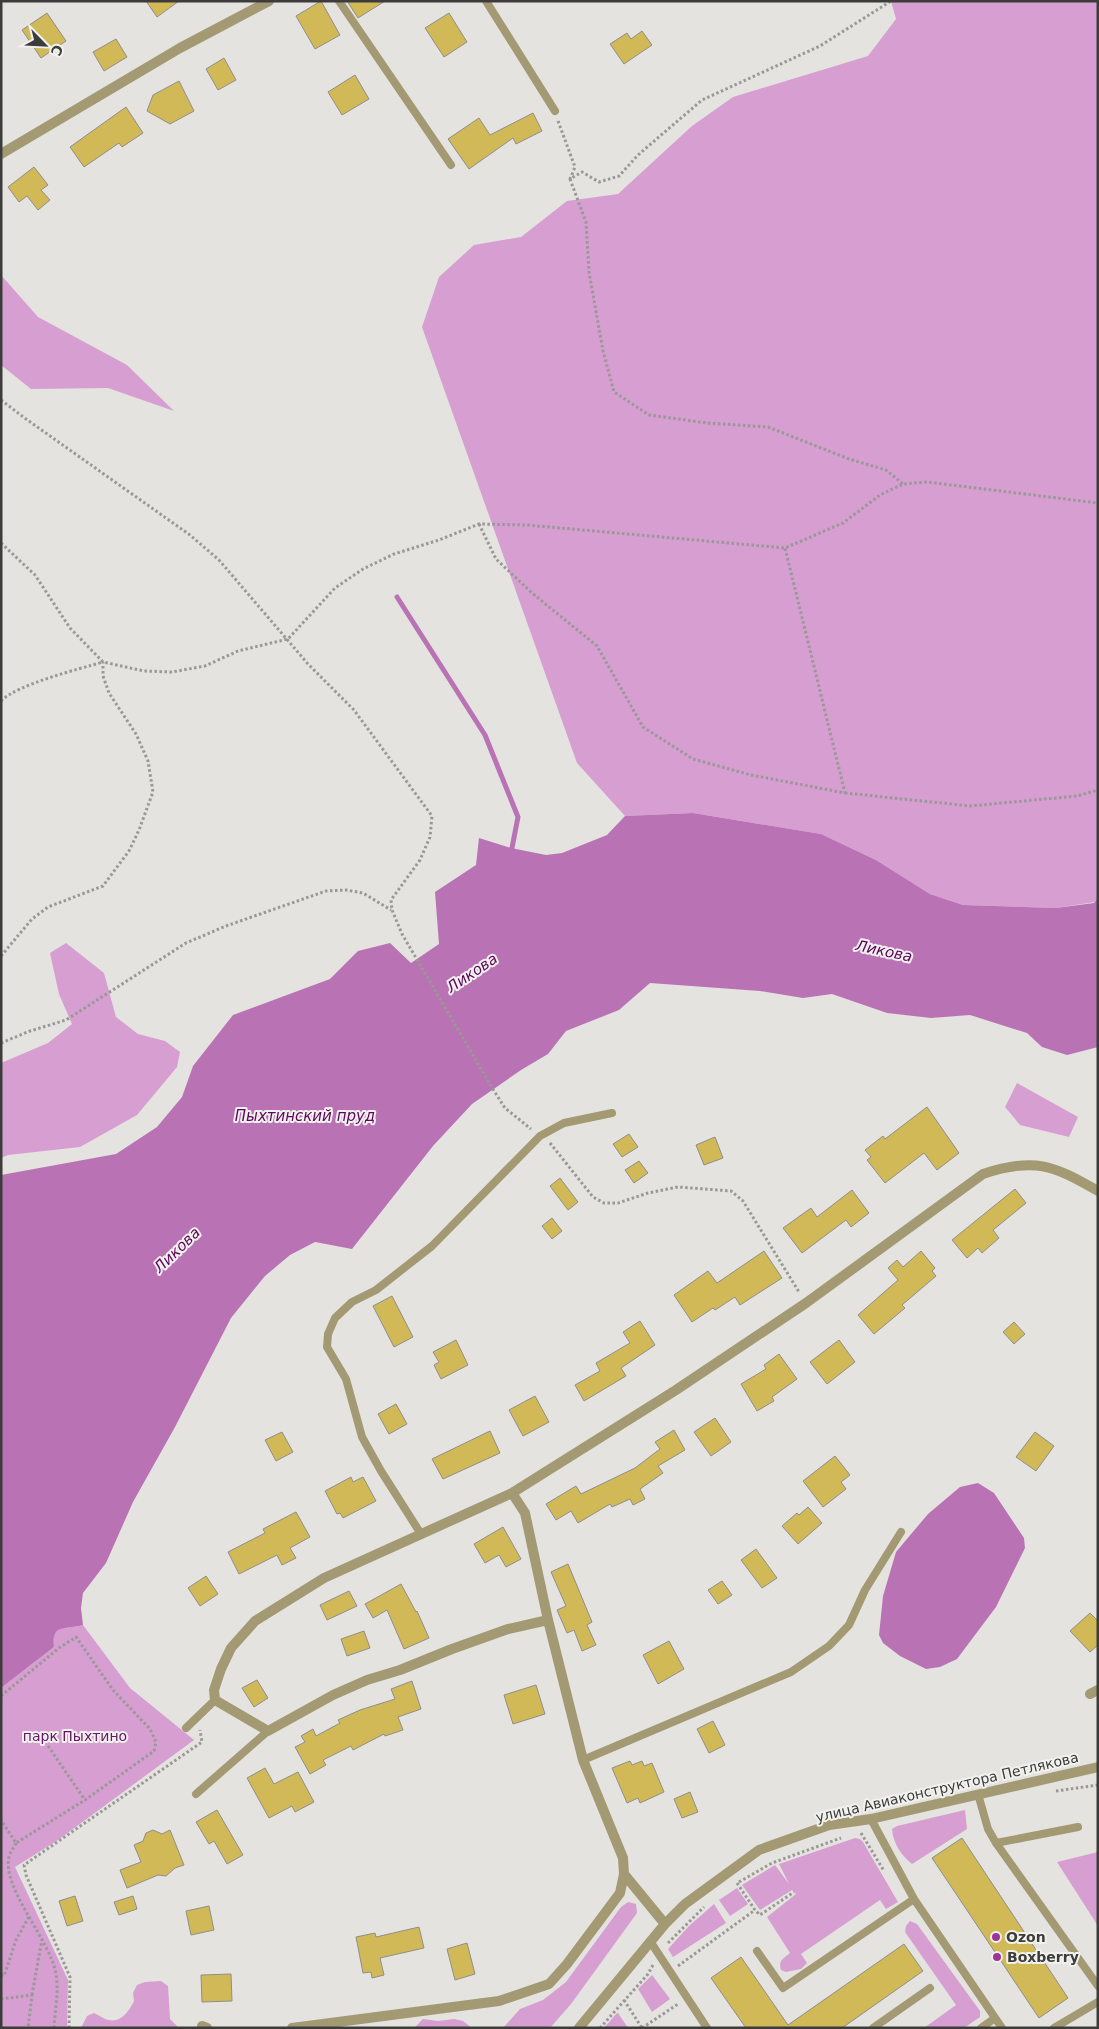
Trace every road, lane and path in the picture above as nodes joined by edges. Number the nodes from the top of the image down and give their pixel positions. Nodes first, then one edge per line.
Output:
1 (269, 1) edge
2 (340, 1) edge
3 (486, 1) edge
4 (891, 1) edge
5 (554, 111) joint
6 (1, 154) edge
7 (451, 166) dead end
8 (570, 179) junction
9 (1, 400) edge
10 (903, 484) junction
11 (1098, 503) edge
12 (480, 524) junction
13 (1, 543) edge
14 (785, 548) junction
15 (288, 639) junction
16 (103, 662) junction
17 (1, 701) edge
18 (1098, 790) edge
19 (845, 793) junction
20 (392, 910) junction
21 (1, 956) edge
22 (1, 1043) edge
23 (612, 1113) dead end
24 (540, 1136) junction
25 (1098, 1191) edge
26 (806, 1304) junction
27 (512, 1493) junction
28 (900, 1532) dead end
29 (422, 1534) junction
30 (548, 1620) junction
31 (1, 1696) edge
32 (215, 1700) junction
33 (197, 1717) junction
34 (186, 1728) dead end
35 (268, 1731) junction
36 (48, 1746) dead end
37 (583, 1760) junction
38 (1098, 1767) edge
39 (1098, 1785) edge
40 (1048, 1792) dead end
41 (196, 1794) dead end
42 (978, 1794) junction
43 (85, 1800) junction
44 (871, 1819) junction
45 (1, 1820) edge
46 (1078, 1827) dead end
47 (877, 1832) junction
48 (861, 1833) junction
49 (853, 1834) dead end
50 (844, 1837) dead end
51 (16, 1843) junction
52 (996, 1843) junction
53 (885, 1873) dead end
54 (624, 1874) junction
55 (794, 1892) dead end
56 (914, 1899) junction
57 (707, 1904) dead end
58 (756, 1910) junction
59 (30, 1915) junction
60 (665, 1924) junction
61 (42, 1938) junction
62 (650, 1942) junction
63 (757, 1951) dead end
64 (658, 1956) junction
65 (669, 1972) junction
66 (1, 1975) edge
67 (1098, 1986) edge
68 (930, 1988) dead end
69 (32, 1995) junction
70 (687, 1998) junction
71 (1, 1999) edge
72 (624, 2000) junction
73 (1098, 2002) edge
74 (995, 2018) junction
75 (28, 2028) edge
76 (54, 2028) edge
77 (69, 2028) edge
78 (292, 2028) edge
79 (579, 2028) edge
80 (600, 2028) edge
81 (642, 2028) edge
82 (707, 2028) edge
83 (873, 2028) edge
84 (981, 2028) edge
85 (1002, 2028) edge
86 (1054, 2028) edge

1 - 6 street
2 - 7 lane
3 - 5 lane
4 - 8 path
5 - 8 path
8 - 10 path
9 - 15 path
10 - 11 path
10 - 14 path
12 - 14 path
12 - 15 path
12 - 19 path
13 - 16 path
14 - 19 path
15 - 16 path
15 - 20 path
16 - 17 path
16 - 21 path
18 - 19 path
20 - 22 path
20 - 24 path
23 - 24 lane
24 - 26 path
24 - 29 lane
25 - 26 street
26 - 27 street
27 - 29 street
27 - 30 street
28 - 37 lane
29 - 32 street
30 - 35 street
30 - 37 street
31 - 43 path
32 - 33 lane
32 - 35 street
33 - 34 lane
33 - 77 path
35 - 41 lane
36 - 43 path
37 - 54 street
38 - 42 street, улица Авиаконструктора Петлякова
39 - 40 path
42 - 44 street, улица Авиаконструктора Петлякова
42 - 52 lane
43 - 51 path
44 - 47 lane
44 - 60 street, улица Авиаконструктора Петлякова
45 - 51 path
46 - 52 lane
47 - 48 path
47 - 56 lane
48 - 49 path
48 - 53 path
50 - 58 path
51 - 59 path
52 - 67 lane
54 - 60 street
54 - 78 street
55 - 58 path
56 - 63 lane
56 - 74 lane
57 - 64 path
58 - 65 path
59 - 61 path
59 - 66 path
60 - 62 street, улица Авиаконструктора Петлякова
61 - 69 path
61 - 76 path
62 - 64 lane
62 - 79 street, улица Авиаконструктора Петлякова
64 - 65 lane
64 - 72 path
65 - 70 lane
68 - 83 lane
69 - 71 path
69 - 75 path
70 - 81 path
70 - 82 lane
72 - 80 path
72 - 81 path
73 - 86 lane
74 - 84 lane
74 - 85 lane

